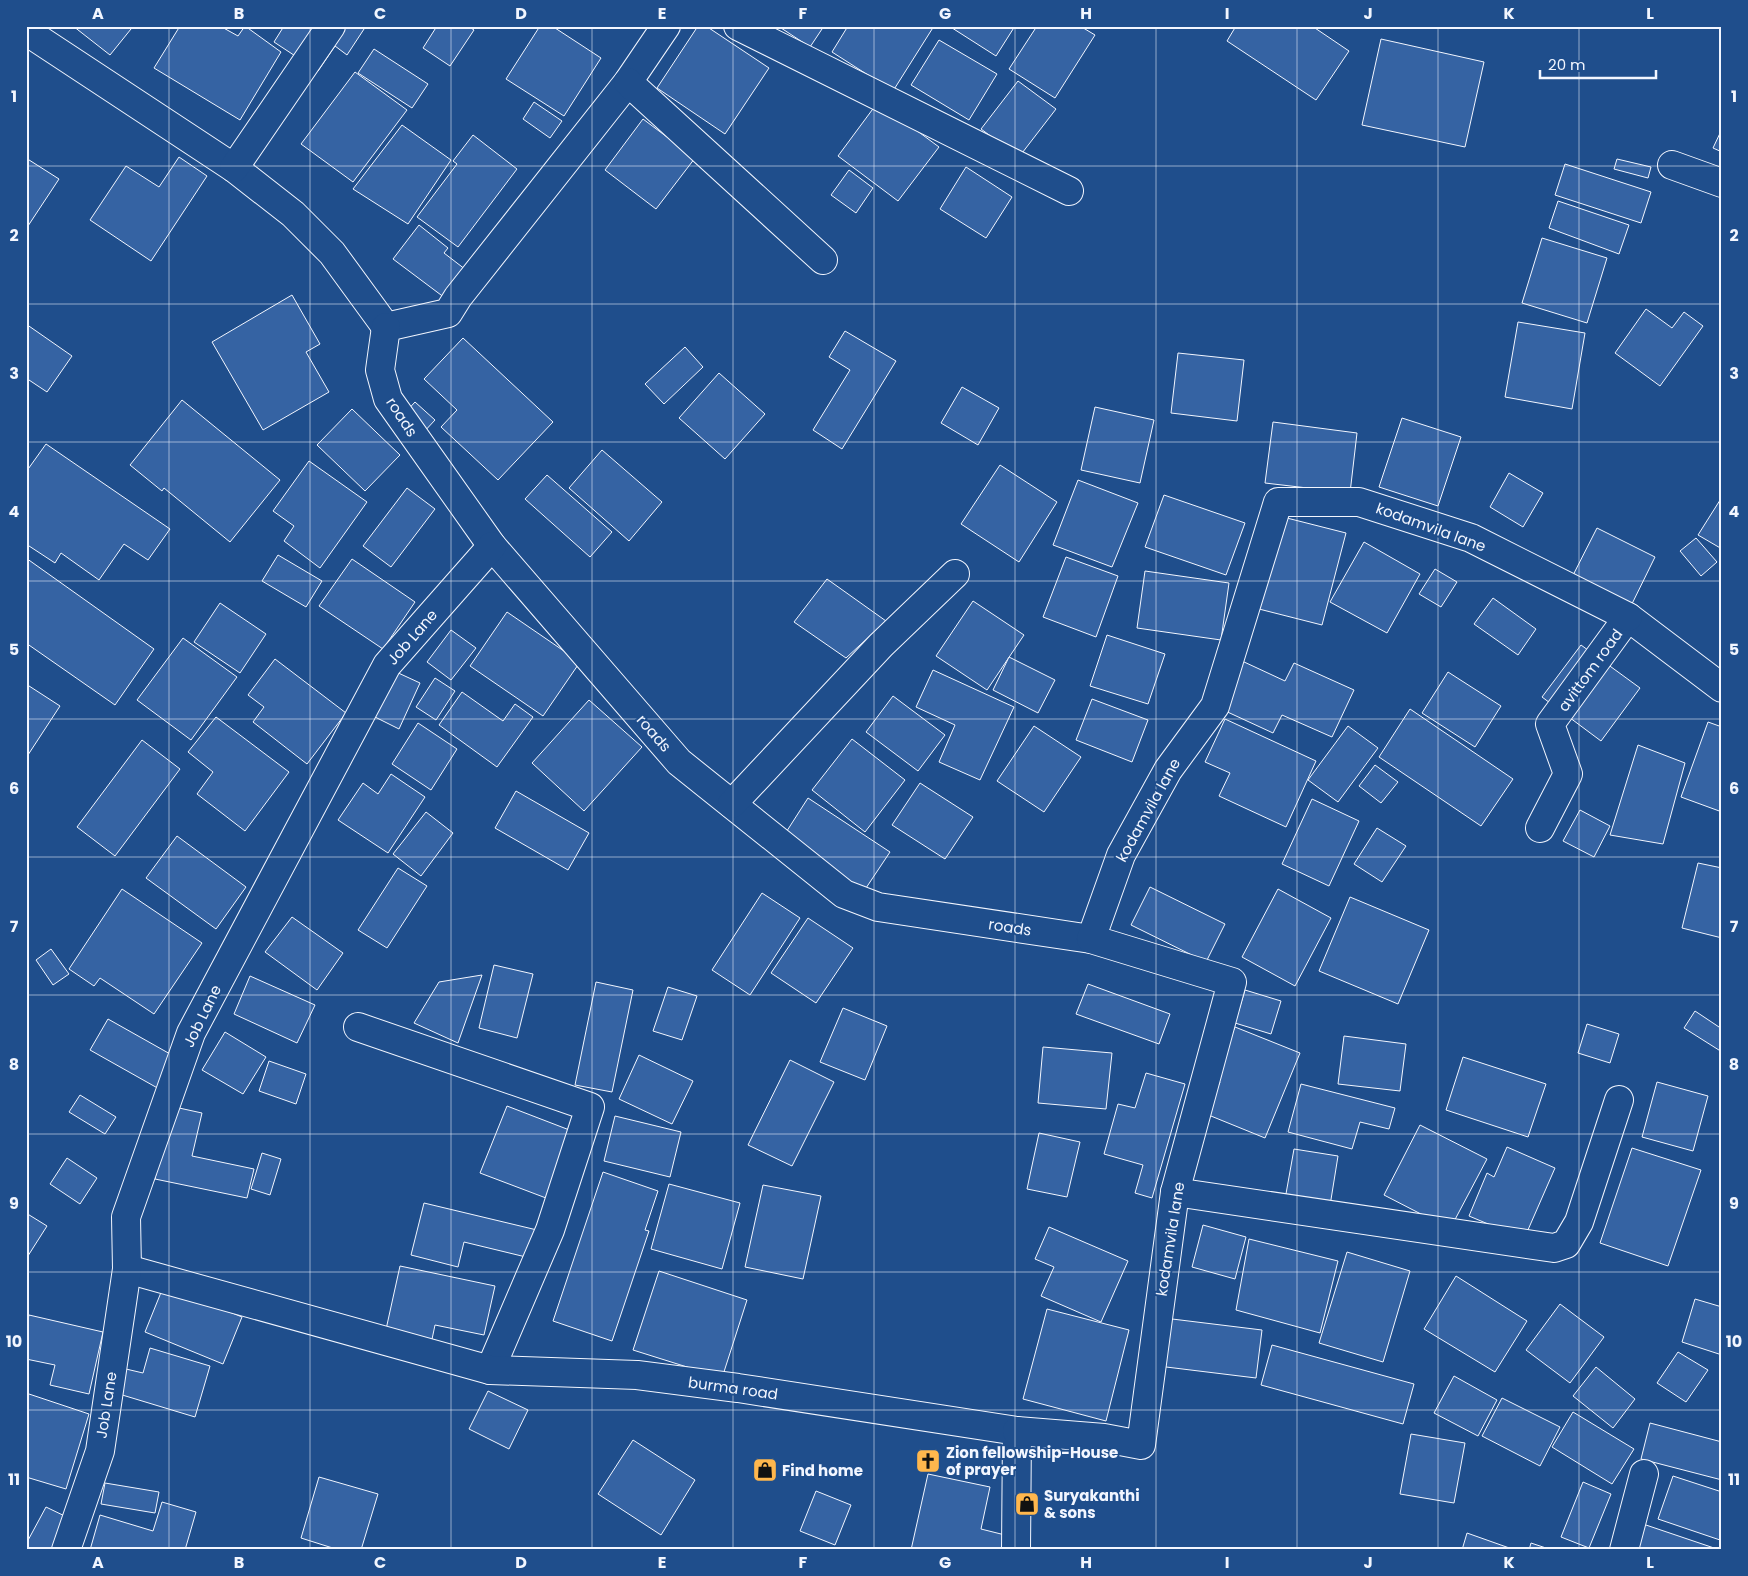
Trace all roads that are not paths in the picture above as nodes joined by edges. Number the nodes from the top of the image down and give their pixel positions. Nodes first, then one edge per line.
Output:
1 (331, 26) edge
2 (666, 26) edge
3 (738, 26) edge
4 (26, 31) edge
5 (628, 82) junction
6 (1672, 165) dead end
7 (234, 168) junction
8 (1722, 183) edge
9 (1069, 191) dead end
10 (823, 260) dead end
11 (386, 327) junction
12 (492, 546) junction
13 (955, 574) dead end
14 (1628, 618) junction
15 (1722, 688) edge
16 (732, 804) junction
17 (1540, 828) dead end
18 (1091, 939) junction
19 (358, 1027) dead end
20 (1619, 1100) dead end
21 (1175, 1192) junction
22 (127, 1268) junction
23 (490, 1370) junction
24 (1017, 1431) junction
25 (1104, 1438) joint
26 (1644, 1474) dead end
27 (66, 1550) edge
28 (1016, 1550) edge
29 (1624, 1550) edge

1 - 7 street
2 - 5 street
3 - 9 street
4 - 7 street
5 - 10 street
5 - 11 street
6 - 8 street
7 - 11 street
11 - 12 street, roads
12 - 16 street, roads
12 - 22 street, Job Lane
13 - 16 street
14 - 15 street, avittom road
14 - 17 street, avittom road
14 - 18 street, kodamvila lane
16 - 18 street, roads
18 - 21 street, kodamvila lane
19 - 23 street
20 - 21 street
21 - 25 street, kodamvila lane
22 - 23 street, burma road
22 - 27 street, Job Lane
23 - 24 street, burma road
24 - 25 street, burma road
24 - 28 street
26 - 29 street

